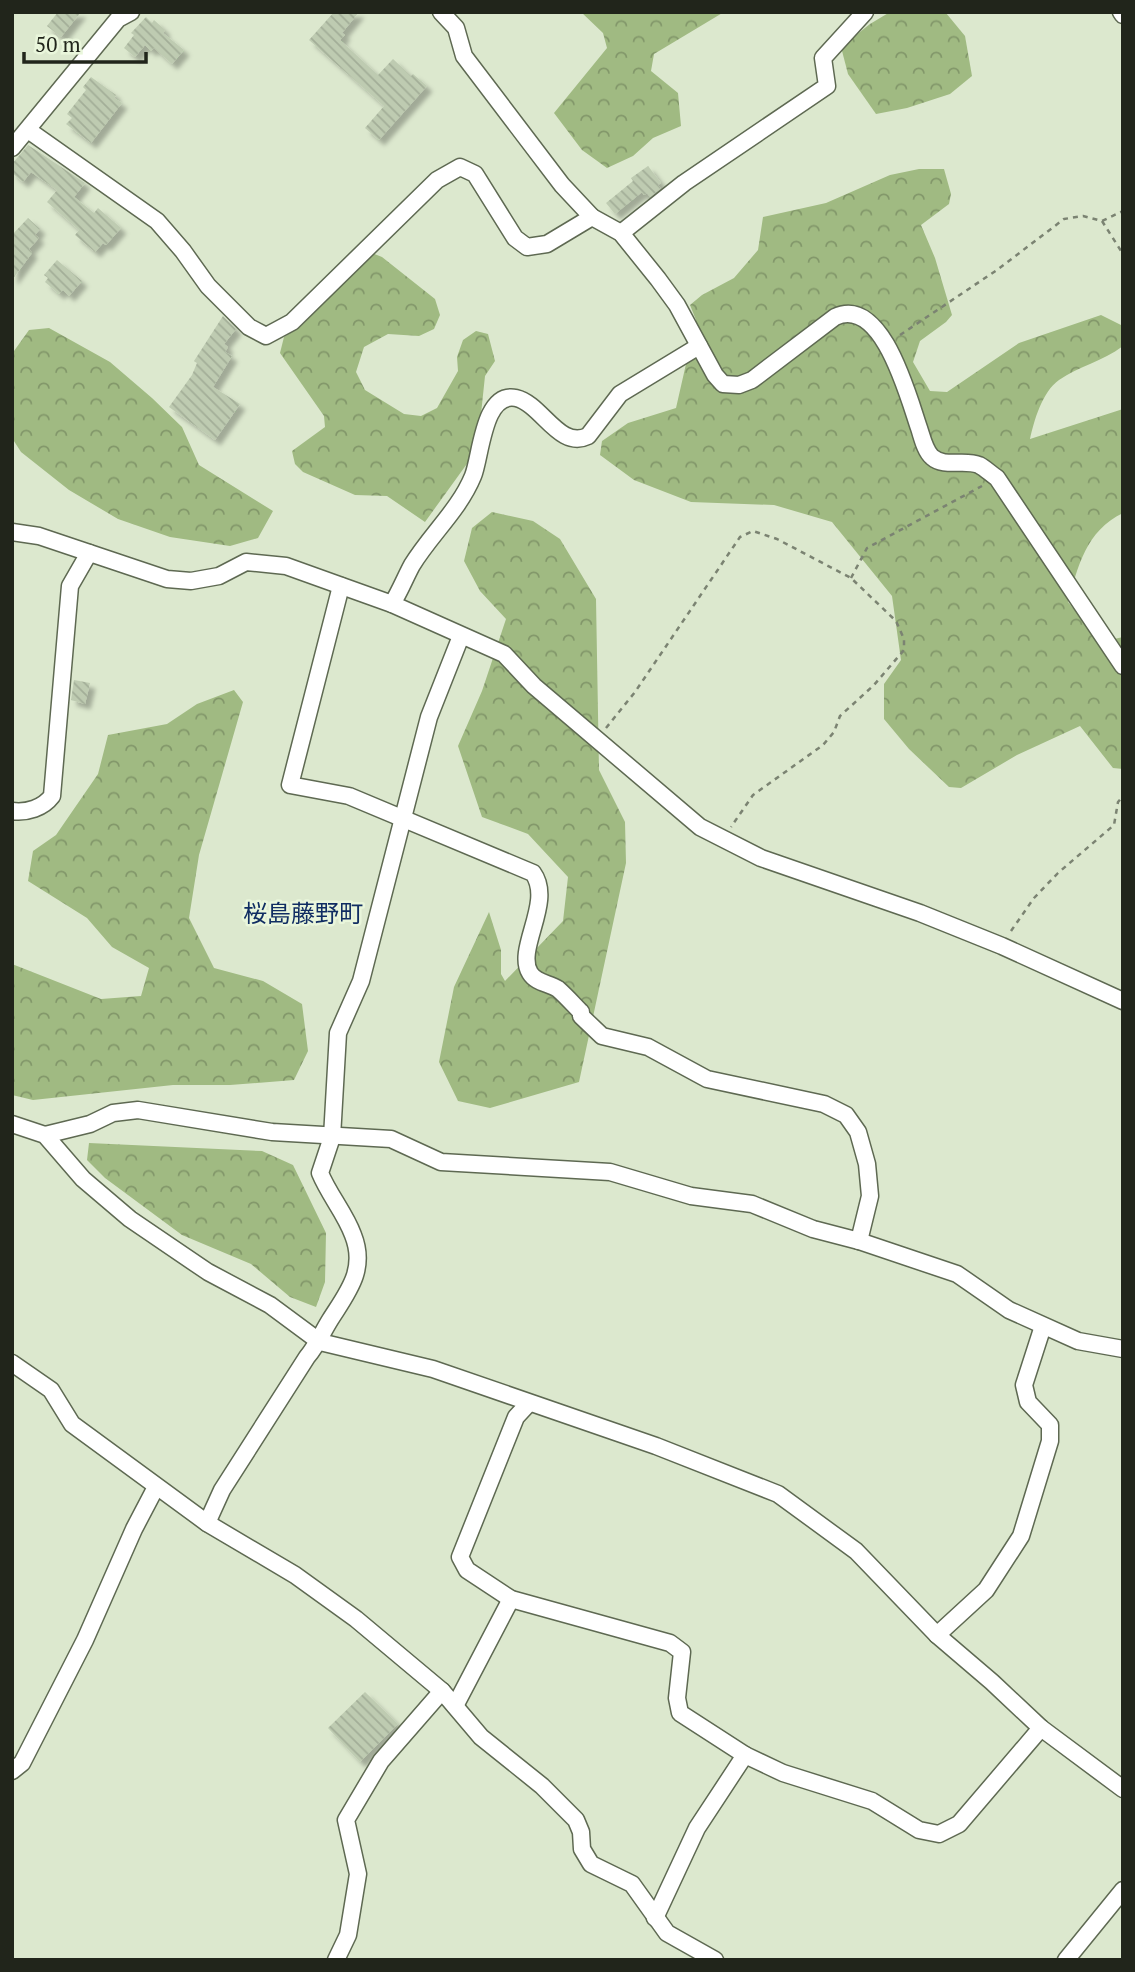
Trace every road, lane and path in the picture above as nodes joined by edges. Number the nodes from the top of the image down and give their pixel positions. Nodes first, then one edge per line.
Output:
1 (441, 12) edge
2 (865, 12) edge
3 (120, 15) edge
4 (27, 130) junction
5 (12, 148) edge
6 (1123, 211) edge
7 (592, 217) junction
8 (1102, 221) junction
9 (621, 233) junction
10 (1123, 254) edge
11 (886, 345) junction
12 (699, 346) junction
13 (997, 478) junction
14 (12, 532) edge
15 (89, 553) junction
16 (851, 578) junction
17 (341, 586) junction
18 (392, 604) junction
19 (461, 636) junction
20 (1123, 666) edge
21 (597, 738) junction
22 (1123, 796) edge
23 (12, 811) edge
24 (402, 820) junction
25 (723, 838) junction
26 (1002, 946) junction
27 (1123, 1001) edge
28 (12, 1124) edge
29 (45, 1135) junction
30 (332, 1137) junction
31 (859, 1241) junction
32 (1043, 1326) junction
33 (320, 1342) junction
34 (1123, 1349) edge
35 (12, 1363) edge
36 (529, 1403) junction
37 (156, 1487) junction
38 (207, 1523) junction
39 (511, 1599) junction
40 (937, 1635) junction
41 (442, 1691) junction
42 (455, 1706) junction
43 (1041, 1728) junction
44 (745, 1755) junction
45 (17, 1767) edge
46 (1123, 1788) edge
47 (1123, 1890) edge
48 (655, 1918) junction
49 (336, 1960) edge
50 (715, 1960) edge
51 (1066, 1960) edge

1 - 7 street
2 - 9 street
3 - 4 street
4 - 5 street
4 - 7 street
6 - 8 path
7 - 9 street
8 - 10 path
8 - 11 path
9 - 12 street
11 - 12 street
11 - 13 street
12 - 18 street
13 - 16 path
13 - 20 street
14 - 15 street
15 - 17 street
15 - 23 street
16 - 21 path
16 - 25 path
17 - 18 street
17 - 24 street
18 - 19 street
19 - 21 street
19 - 24 street
21 - 25 street
22 - 26 path
24 - 30 street
24 - 31 street
25 - 26 street
26 - 27 street
28 - 29 street
29 - 30 street
29 - 33 street
30 - 31 street
30 - 33 street
31 - 32 street
32 - 34 street
32 - 40 street
33 - 36 street
33 - 38 street
35 - 37 street
36 - 39 street
36 - 40 street
37 - 38 street
37 - 45 street
38 - 41 street
39 - 42 street
39 - 44 street
40 - 43 street
41 - 42 street
41 - 49 street
42 - 48 street
43 - 44 street
43 - 46 street
44 - 48 street
47 - 51 street
48 - 50 street

